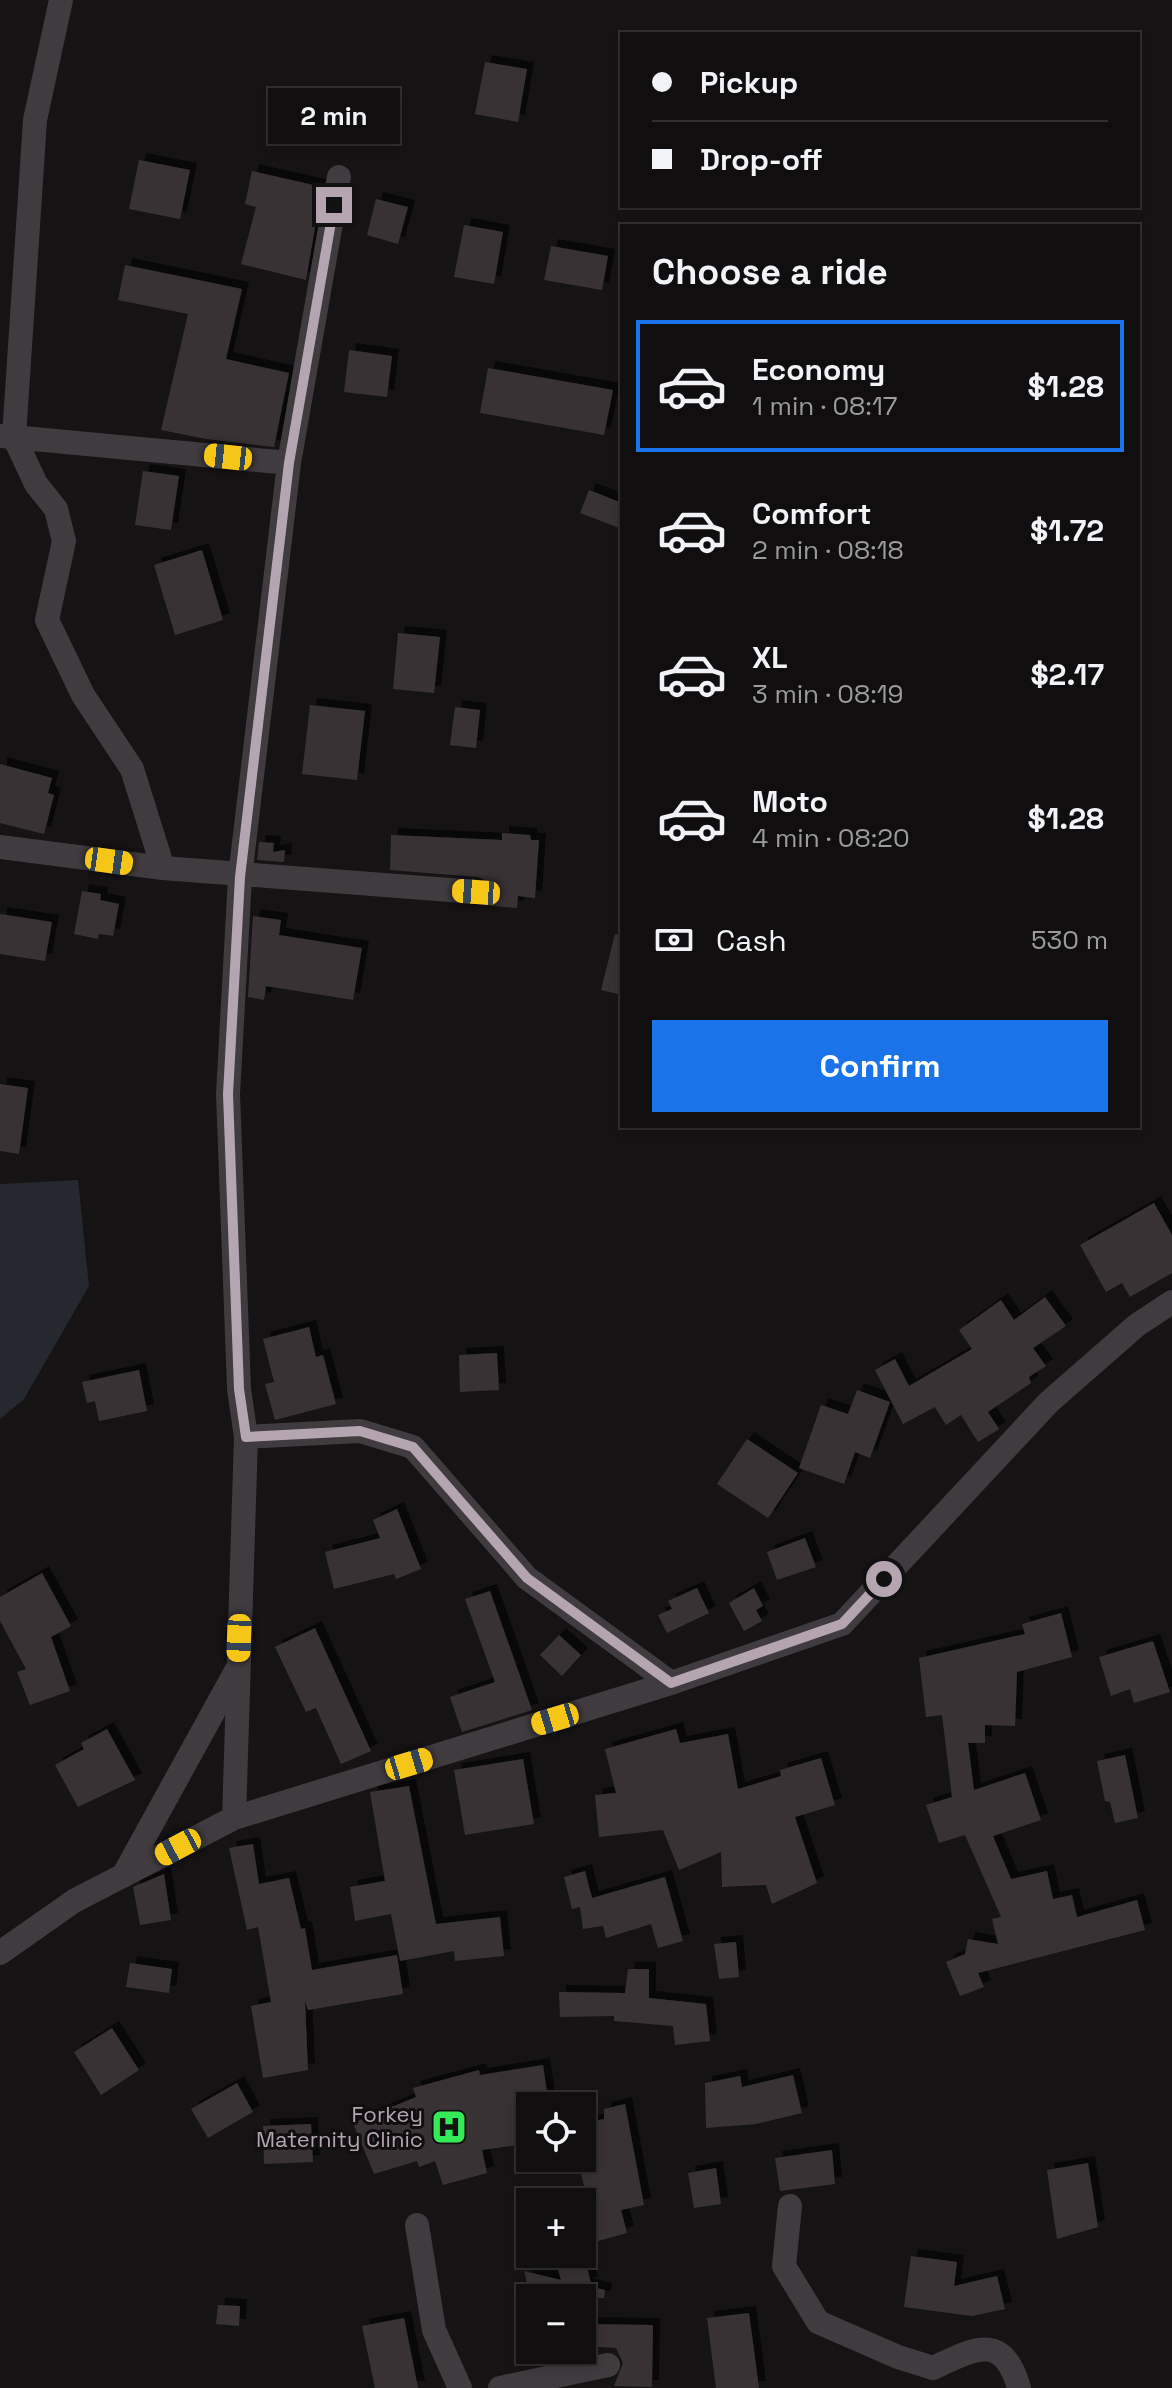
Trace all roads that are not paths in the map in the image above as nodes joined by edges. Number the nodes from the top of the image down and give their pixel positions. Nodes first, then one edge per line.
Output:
1 (61, 0) edge
2 (339, 177) dead end
3 (7, 436) edge
4 (289, 463) junction
5 (0, 847) edge
6 (163, 868) junction
7 (240, 877) junction
8 (476, 892) dead end
9 (1172, 1302) edge
10 (246, 1437) junction
11 (238, 1667) junction
12 (671, 1683) junction
13 (234, 1818) junction
14 (123, 1876) junction
15 (0, 1953) edge
16 (790, 2206) dead end
17 (417, 2225) dead end
18 (608, 2365) dead end
19 (460, 2388) edge
20 (500, 2388) edge
21 (1019, 2388) edge

1 - 3 street
2 - 4 street
3 - 4 street
3 - 6 street
4 - 7 street
5 - 6 street
6 - 7 street
7 - 8 street
7 - 10 street
9 - 12 street
10 - 11 street
10 - 12 street
11 - 13 street
11 - 14 street
12 - 13 street
13 - 14 street
14 - 15 street
16 - 21 street
17 - 19 street
18 - 20 street

